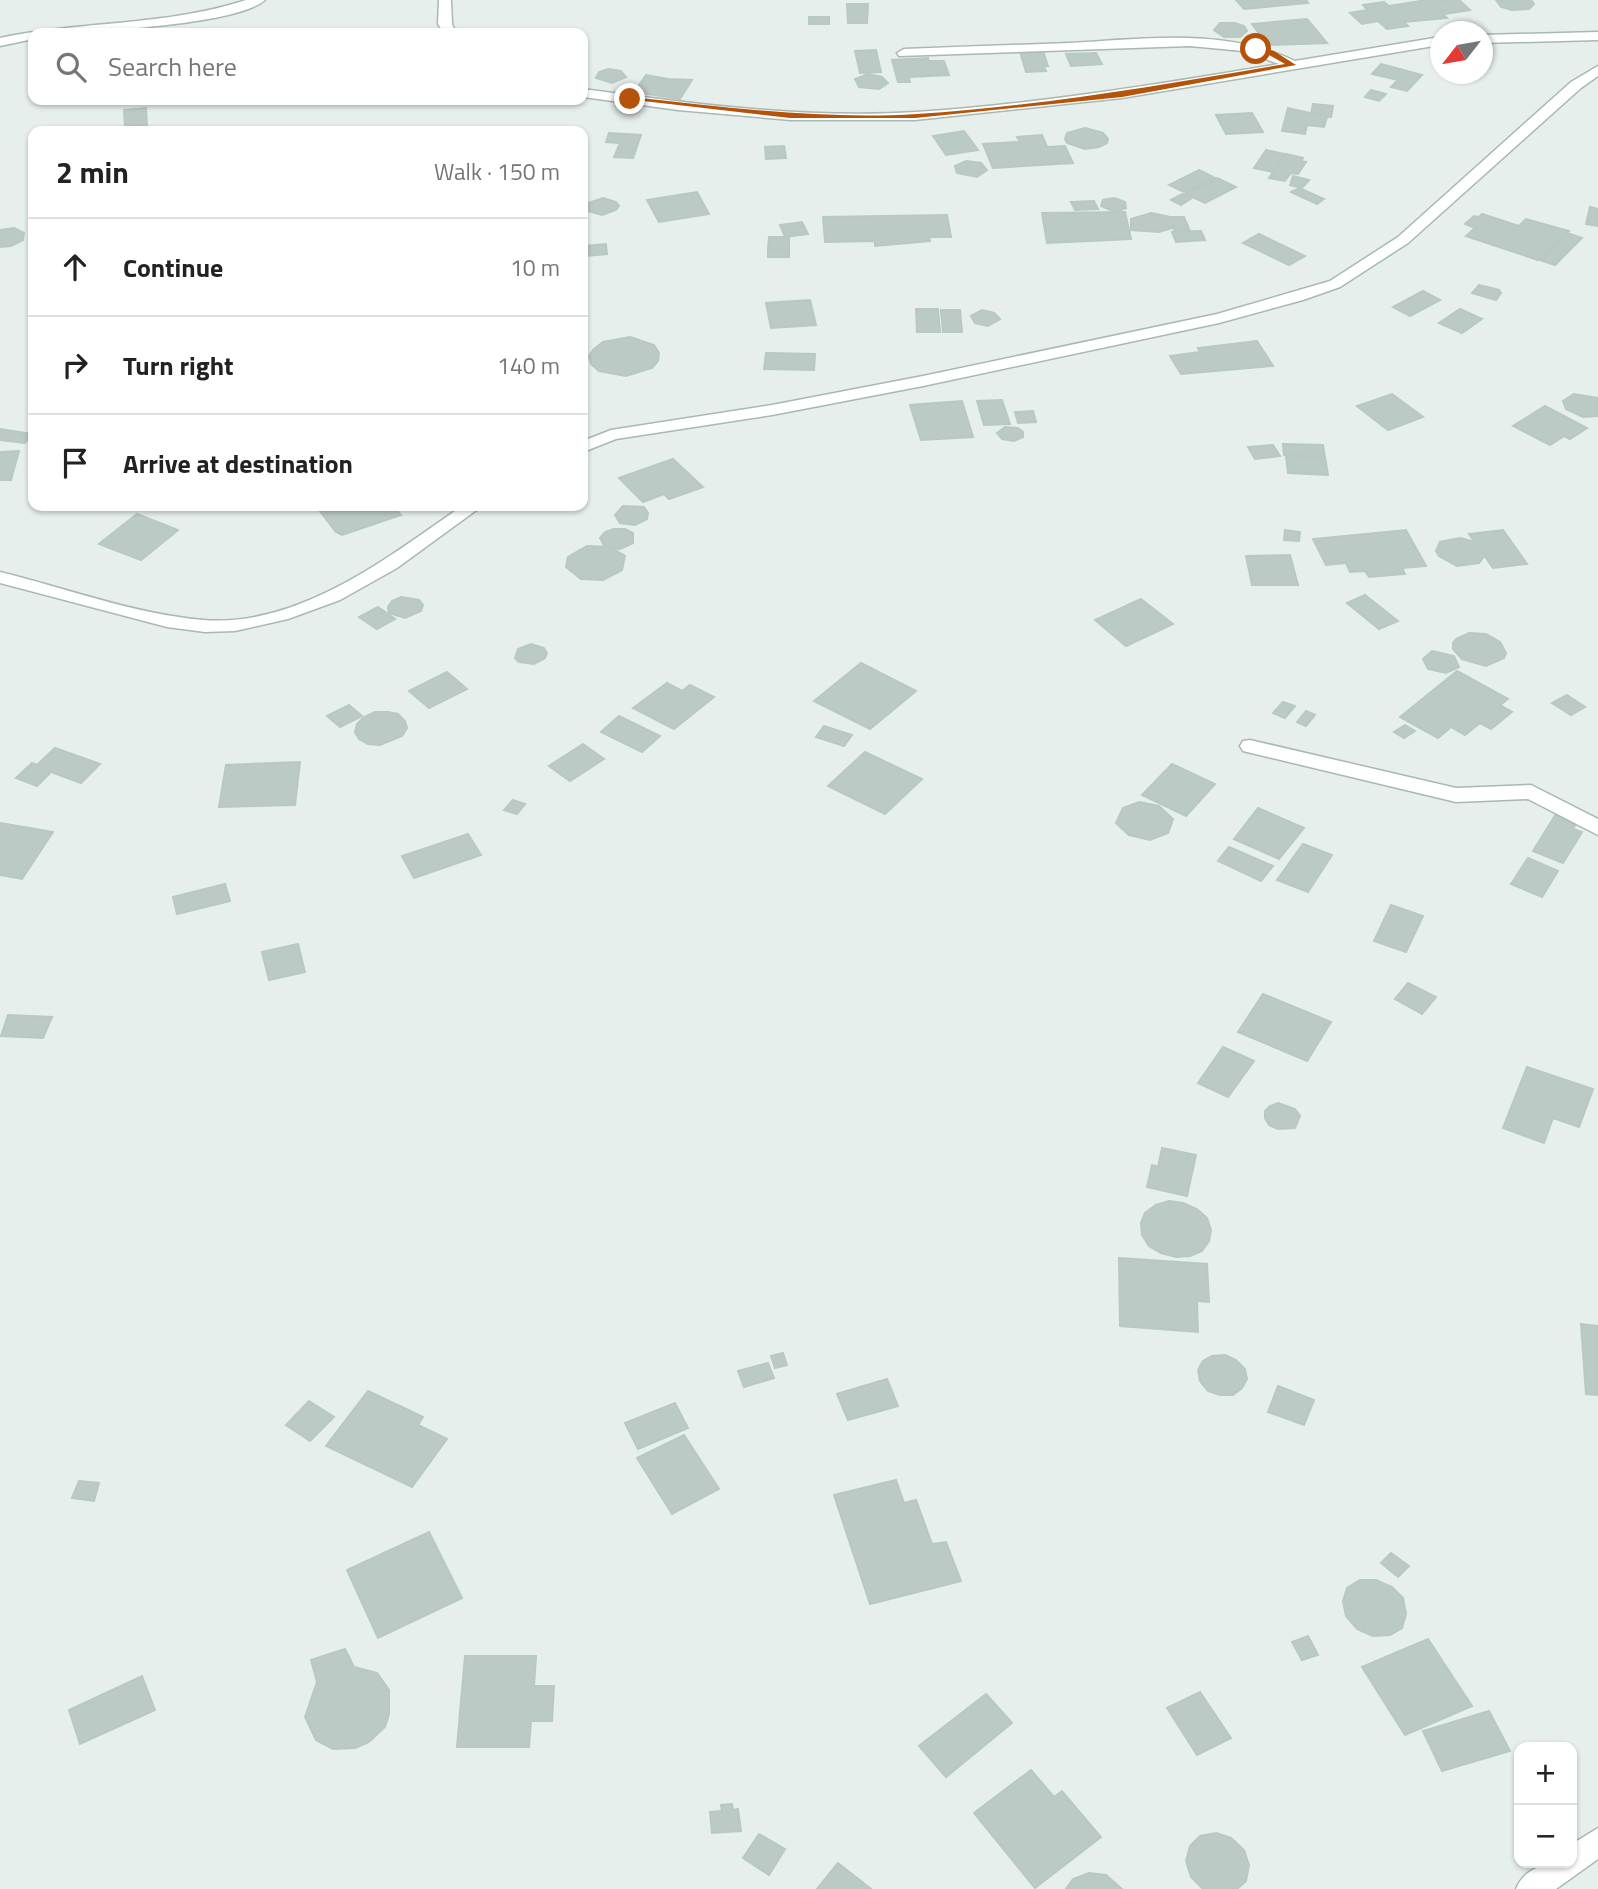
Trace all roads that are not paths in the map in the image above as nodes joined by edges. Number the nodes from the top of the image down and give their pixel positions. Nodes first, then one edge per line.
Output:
1 (259, 0) edge
2 (445, 0) edge
3 (87, 28) edge
4 (447, 28) edge
5 (28, 36) edge
6 (1598, 36) edge
7 (1493, 39) edge
8 (0, 42) edge
9 (1430, 43) edge
10 (904, 53) dead end
11 (1292, 65) junction
12 (1598, 70) edge
13 (588, 94) edge
14 (588, 445) edge
15 (466, 511) edge
16 (0, 577) edge
17 (1250, 746) dead end
18 (1598, 828) edge
19 (1598, 1842) edge
20 (1577, 1857) edge
21 (1561, 1868) edge
22 (1531, 1889) edge

1 - 3 street
2 - 4 street
5 - 8 street
6 - 7 street
9 - 11 street
10 - 11 street
11 - 13 street
12 - 14 street
15 - 16 street
17 - 18 street
19 - 20 street
21 - 22 street

